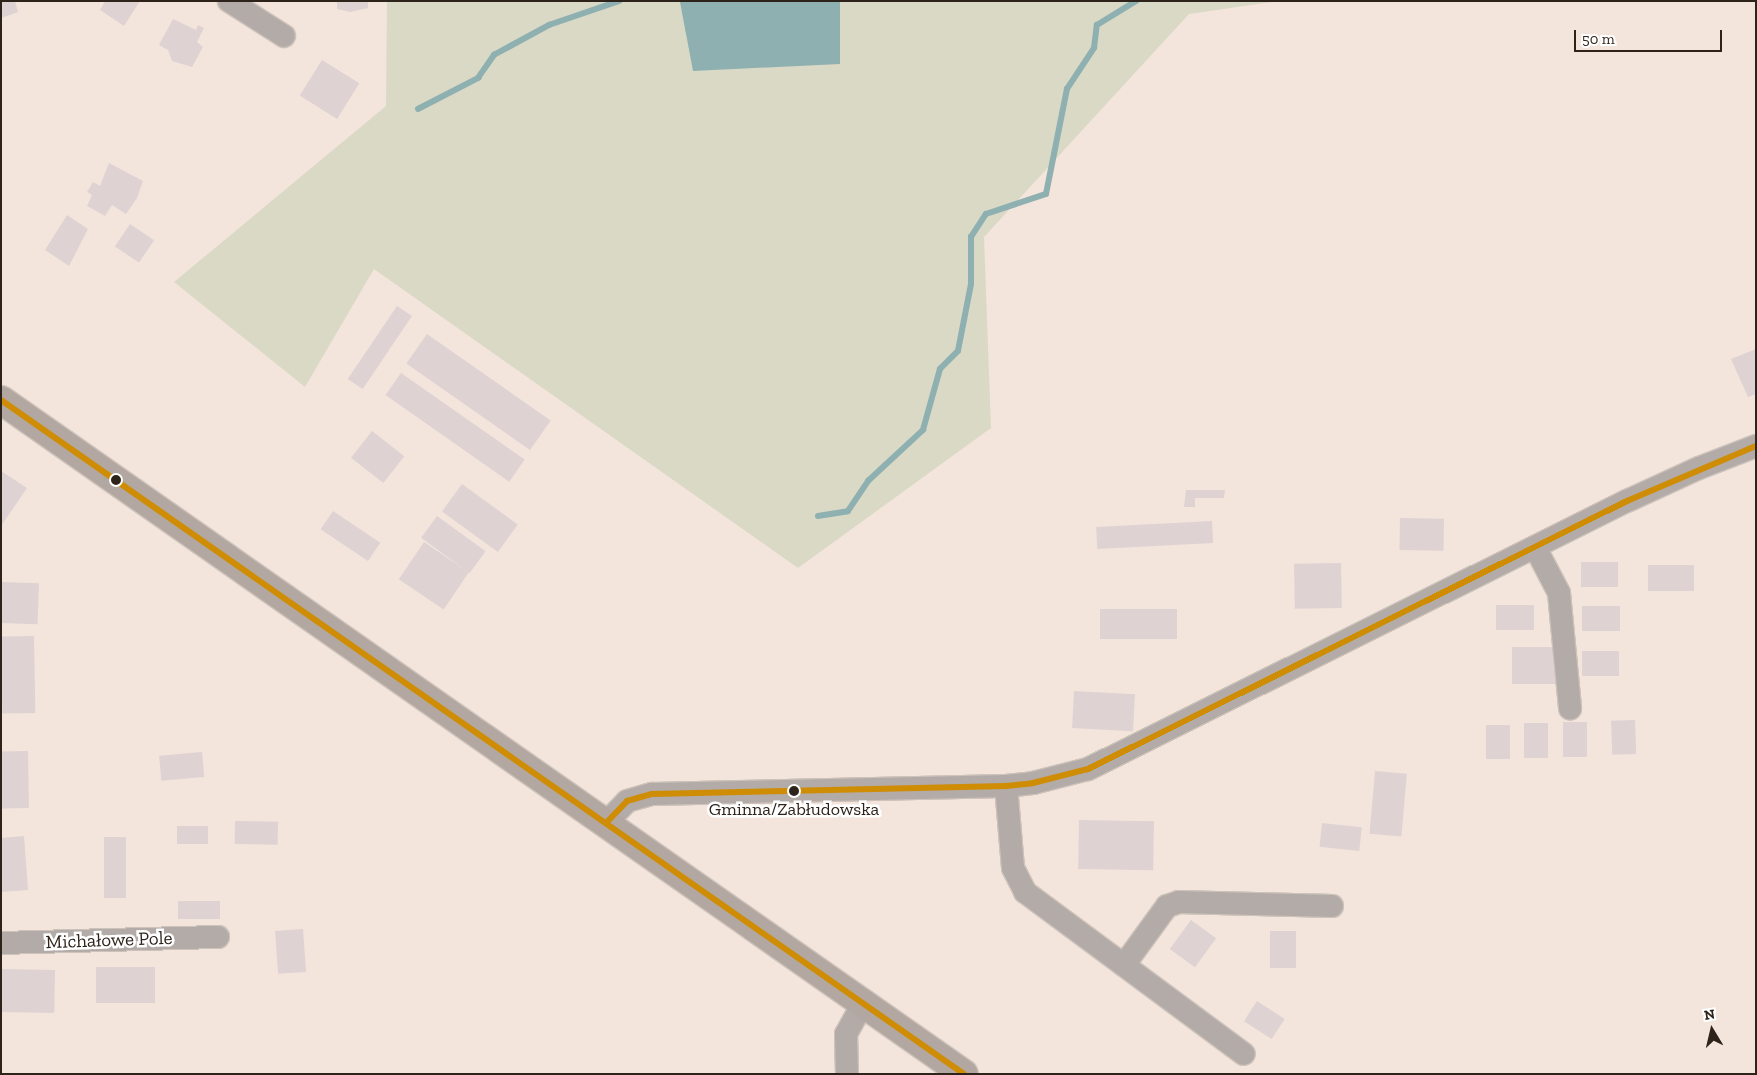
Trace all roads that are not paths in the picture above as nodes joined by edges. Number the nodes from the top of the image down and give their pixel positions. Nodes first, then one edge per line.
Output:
1 (229, 1) edge
2 (284, 36) dead end
3 (1, 400) edge
4 (1756, 446) edge
5 (1535, 547) junction
6 (1570, 708) dead end
7 (1006, 786) junction
8 (606, 823) junction
9 (1332, 906) dead end
10 (218, 937) dead end
11 (1, 943) edge
12 (1124, 965) junction
13 (864, 1001) junction
14 (1244, 1054) dead end
15 (847, 1074) edge
16 (964, 1074) edge

1 - 2 street
3 - 8 highway
4 - 5 street
5 - 6 street
5 - 7 street
7 - 8 street
7 - 12 street
8 - 13 highway
9 - 12 street
10 - 11 street, Michałowe Pole
12 - 14 street
13 - 15 street
13 - 16 highway

